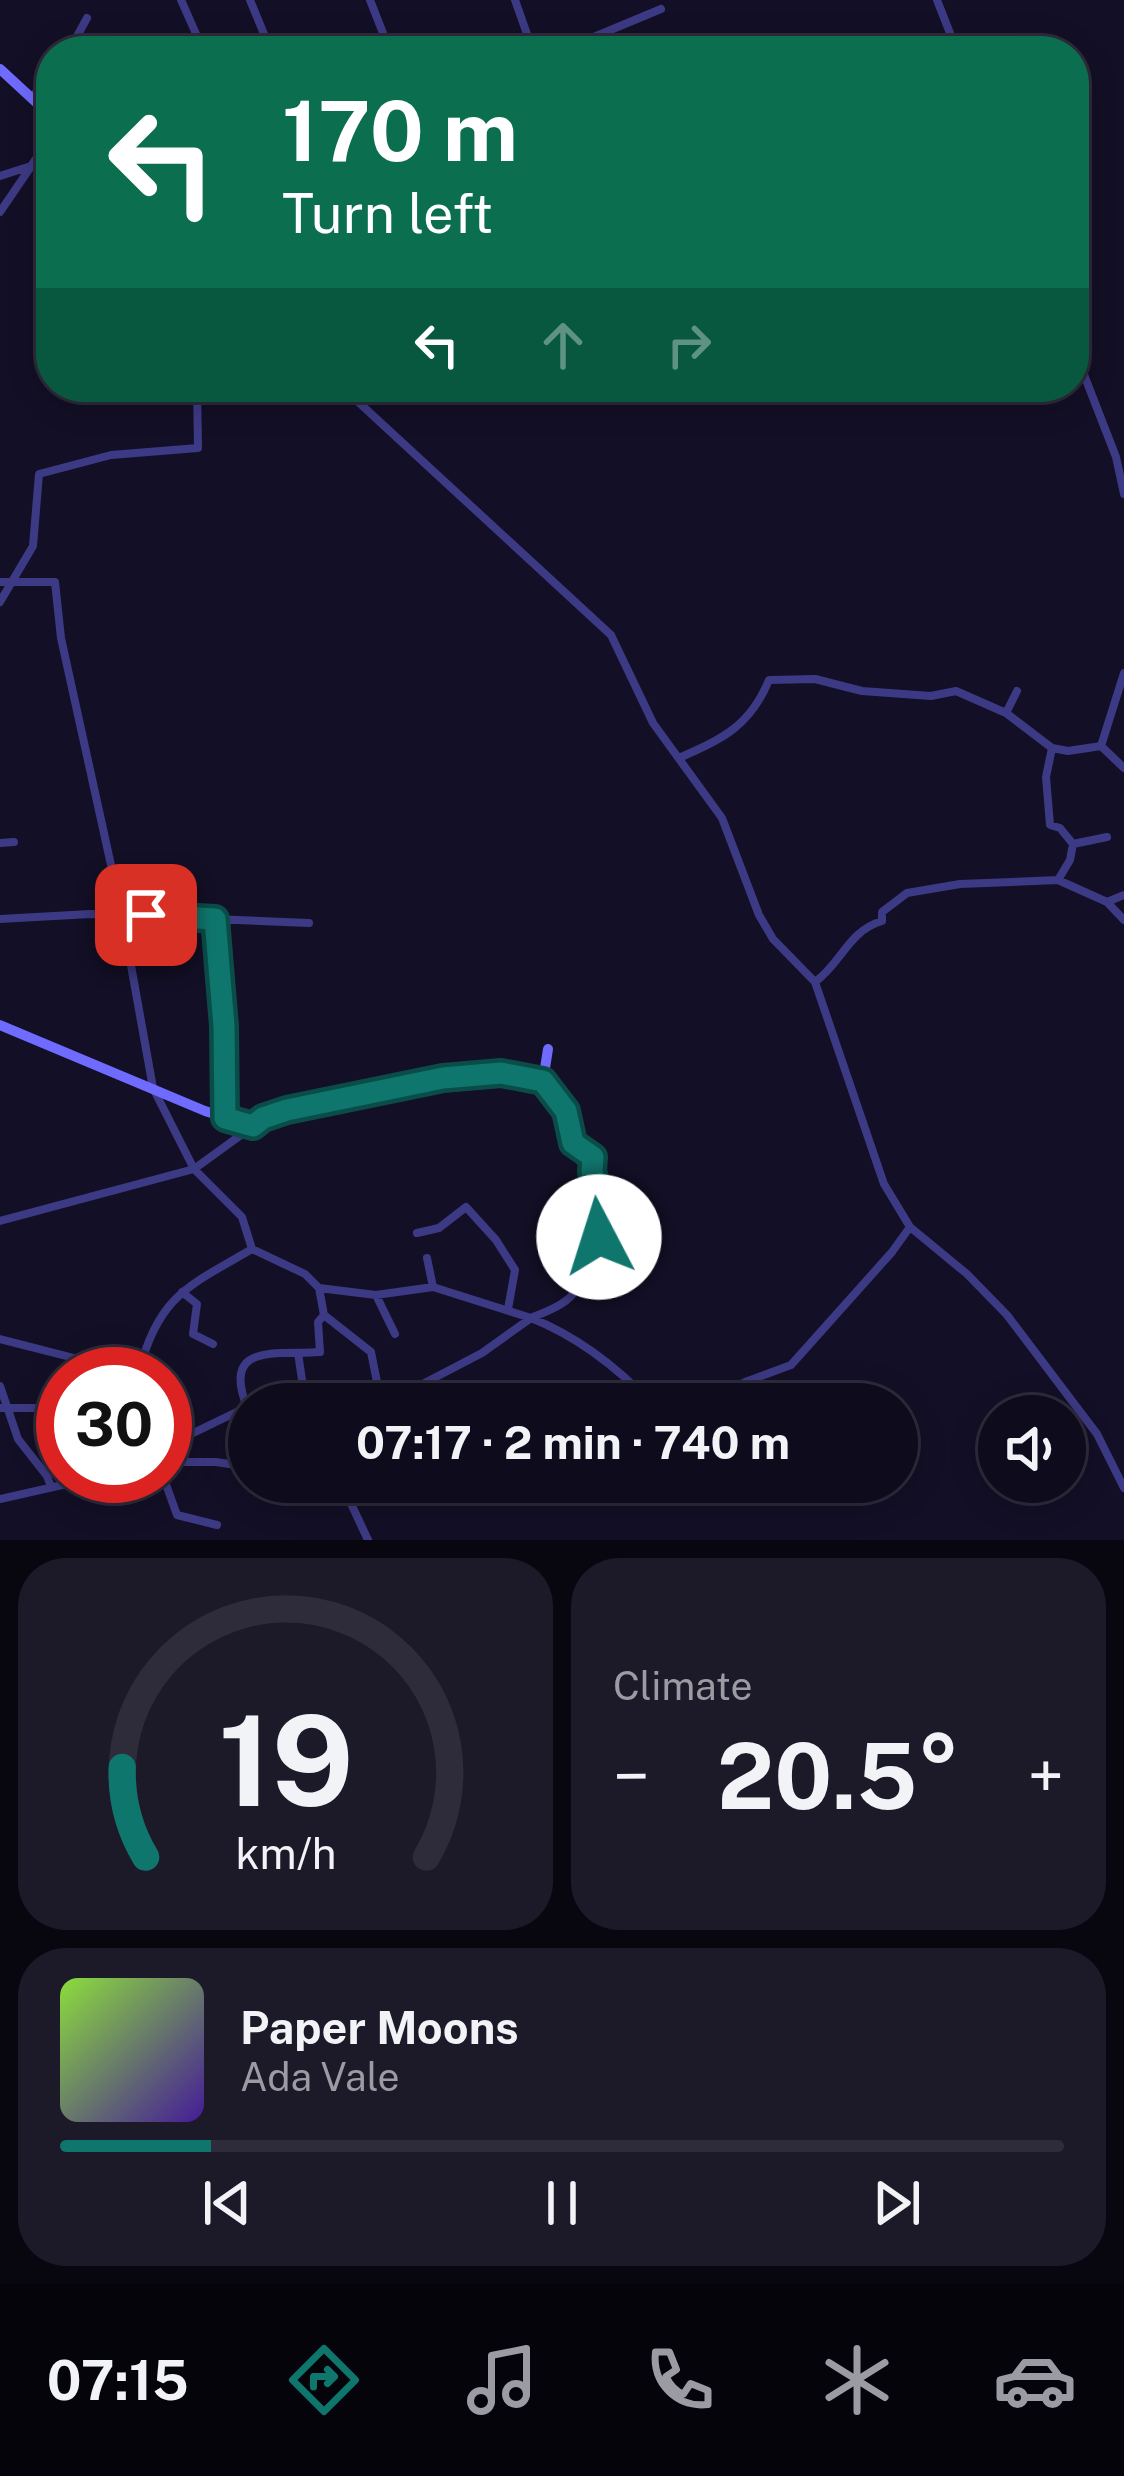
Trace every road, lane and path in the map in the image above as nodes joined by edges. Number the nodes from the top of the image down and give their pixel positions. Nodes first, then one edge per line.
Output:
1 (181, 0) edge
2 (250, 0) edge
3 (370, 0) edge
4 (514, 0) edge
5 (938, 0) edge
6 (661, 10) dead end
7 (87, 18) dead end
8 (77, 36) edge
9 (197, 36) edge
10 (265, 36) edge
11 (384, 36) edge
12 (527, 36) edge
13 (597, 36) edge
14 (951, 36) edge
15 (0, 69) edge
16 (36, 92) edge
17 (31, 98) junction
18 (36, 102) edge
19 (36, 159) edge
20 (31, 166) junction
21 (0, 176) edge
22 (0, 212) edge
23 (1089, 388) edge
24 (197, 402) edge
25 (358, 402) edge
26 (1124, 494) edge
27 (0, 582) edge
28 (13, 583) junction
29 (0, 602) edge
30 (1124, 673) edge
31 (1017, 691) dead end
32 (1006, 713) junction
33 (1101, 746) junction
34 (1052, 748) junction
35 (680, 758) junction
36 (1124, 768) edge
37 (1107, 837) dead end
38 (14, 842) dead end
39 (0, 843) edge
40 (1073, 844) junction
41 (1058, 880) junction
42 (1124, 895) edge
43 (1107, 902) junction
44 (122, 915) junction
45 (0, 919) edge
46 (215, 919) junction
47 (1124, 920) edge
48 (309, 923) dead end
49 (819, 979) junction
50 (0, 1025) edge
51 (548, 1049) dead end
52 (543, 1081) junction
53 (153, 1088) junction
54 (225, 1118) junction
55 (253, 1126) junction
56 (194, 1169) junction
57 (0, 1221) edge
58 (910, 1227) junction
59 (417, 1233) dead end
60 (252, 1249) junction
61 (427, 1258) dead end
62 (434, 1287) junction
63 (319, 1288) junction
64 (182, 1292) junction
65 (376, 1295) junction
66 (508, 1309) junction
67 (324, 1315) junction
68 (531, 1318) junction
69 (395, 1334) dead end
70 (0, 1339) edge
71 (214, 1344) dead end
72 (147, 1347) edge
73 (36, 1348) edge
74 (298, 1353) junction
75 (434, 1381) junction
76 (240, 1383) edge
77 (302, 1383) edge
78 (378, 1383) edge
79 (429, 1383) edge
80 (437, 1383) edge
81 (629, 1383) edge
82 (743, 1383) edge
83 (0, 1387) edge
84 (3, 1408) edge
85 (34, 1408) dead end
86 (228, 1417) edge
87 (192, 1434) edge
88 (36, 1461) edge
89 (192, 1462) edge
90 (228, 1464) edge
91 (1124, 1488) edge
92 (36, 1490) edge
93 (0, 1498) edge
94 (173, 1503) edge
95 (351, 1503) edge
96 (217, 1525) dead end
97 (368, 1540) edge

1 - 9 street
2 - 10 street
3 - 11 street
4 - 12 street
5 - 14 street
6 - 13 street
7 - 8 street
15 - 17 street
16 - 17 street
17 - 18 street
19 - 20 street
20 - 21 street
20 - 22 street
23 - 26 street
24 - 28 street
25 - 35 street
27 - 28 street
28 - 29 street
28 - 44 street
30 - 33 street
31 - 32 street
32 - 34 street
32 - 35 street
33 - 34 street
33 - 36 street
34 - 40 street
35 - 49 street
37 - 40 street
38 - 39 street
40 - 41 street
41 - 43 street
41 - 49 street
42 - 43 street
43 - 47 street
44 - 45 street
44 - 46 street
44 - 53 street
46 - 48 street
46 - 54 street
49 - 58 street
50 - 53 street
51 - 52 street
52 - 55 street
52 - 68 street
53 - 54 street
53 - 56 street
54 - 55 street
55 - 56 street
56 - 57 street
56 - 60 street
58 - 82 street
58 - 91 street
59 - 66 street
60 - 63 street
60 - 64 street
61 - 62 street
62 - 65 street
62 - 66 street
63 - 65 street
63 - 67 street
64 - 71 street
64 - 72 street
65 - 69 street
66 - 68 street
67 - 74 street
67 - 78 street
68 - 75 street
68 - 81 street
70 - 73 street
74 - 76 street
74 - 77 street
75 - 79 street
75 - 80 street
83 - 84 street
84 - 85 street
84 - 88 street
86 - 87 street
89 - 90 street
92 - 93 street
94 - 96 street
95 - 97 street

